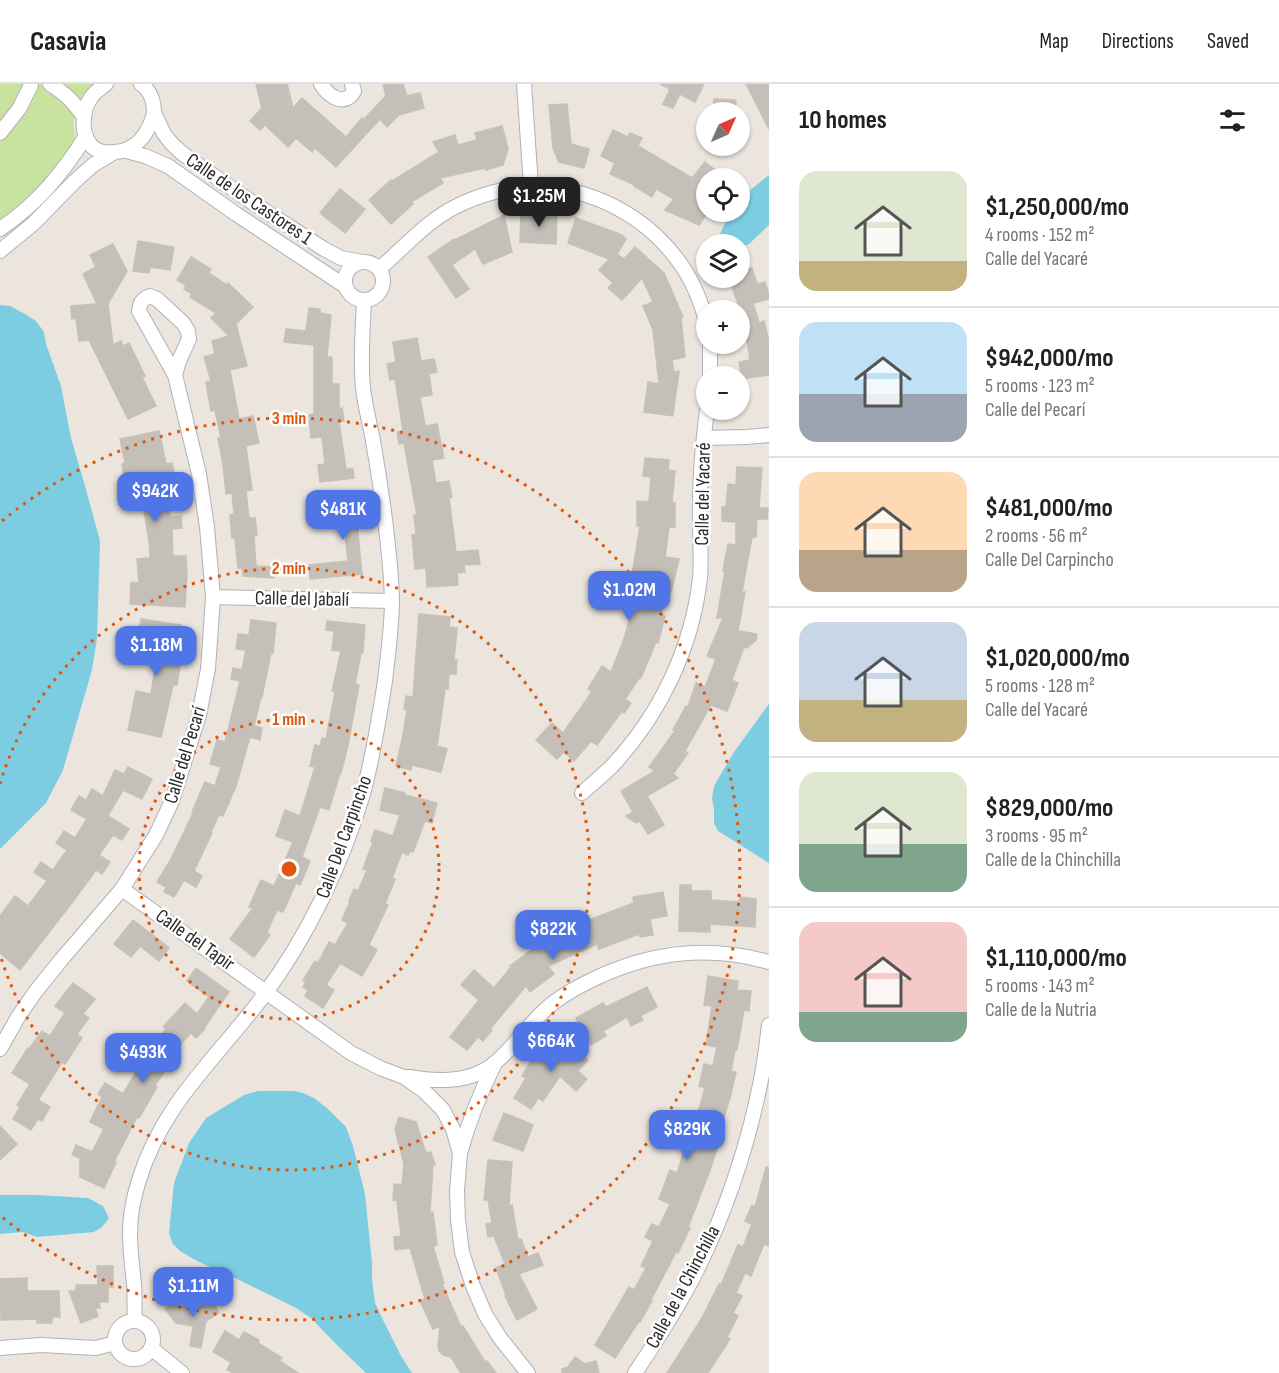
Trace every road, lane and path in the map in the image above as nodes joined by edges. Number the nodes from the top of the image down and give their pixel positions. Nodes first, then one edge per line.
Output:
1 (31, 84) edge
2 (50, 84) edge
3 (106, 84) edge
4 (321, 84) edge
5 (352, 84) edge
6 (524, 84) edge
7 (148, 87) edge
8 (154, 113) junction
9 (84, 117) junction
10 (0, 133) edge
11 (86, 136) junction
12 (120, 152) junction
13 (531, 186) junction
14 (0, 229) edge
15 (0, 250) edge
16 (363, 262) junction
17 (379, 269) junction
18 (345, 286) junction
19 (364, 300) junction
20 (699, 300) edge
21 (175, 375) junction
22 (706, 420) edge
23 (769, 435) edge
24 (704, 438) junction
25 (213, 597) junction
26 (392, 601) junction
27 (582, 794) dead end
28 (123, 889) junction
29 (769, 962) edge
30 (267, 992) junction
31 (769, 1024) edge
32 (0, 1048) edge
33 (495, 1064) junction
34 (404, 1077) junction
35 (460, 1152) junction
36 (135, 1321) junction
37 (115, 1343) junction
38 (0, 1348) edge
39 (151, 1348) junction
40 (182, 1373) edge
41 (528, 1373) edge
42 (635, 1373) edge

1 - 2 street
1 - 10 street
2 - 9 street
3 - 9 street
4 - 5 street
6 - 13 street
7 - 8 street
8 - 12 street
8 - 16 street, Calle de los Castores 1
9 - 11 street
11 - 12 street, Calle de los Castores 1
11 - 14 street
12 - 15 street
12 - 18 street, Calle de los Castores 1
13 - 17 street
13 - 20 street
16 - 17 street
16 - 18 street
17 - 19 street
18 - 19 street
19 - 26 street, Calle Del Carpincho
21 - 21 street, Calle del Pecarí
21 - 25 street, Calle del Pecarí
22 - 24 street, Calle del Yacaré
23 - 24 street
24 - 27 street, Calle del Yacaré
25 - 26 street, Calle del Jabalí
25 - 28 street, Calle del Pecarí
26 - 30 street, Calle Del Carpincho
28 - 30 street, Calle del Tapir
28 - 32 street, Calle del Pecarí
29 - 33 street
30 - 34 street, Calle del Tapir
30 - 36 street, Calle Del Carpincho
31 - 42 street, Calle de la Chinchilla
33 - 34 street
33 - 35 street
34 - 35 street
35 - 41 street
36 - 37 street
36 - 39 street
37 - 38 street
37 - 39 street
39 - 40 street

